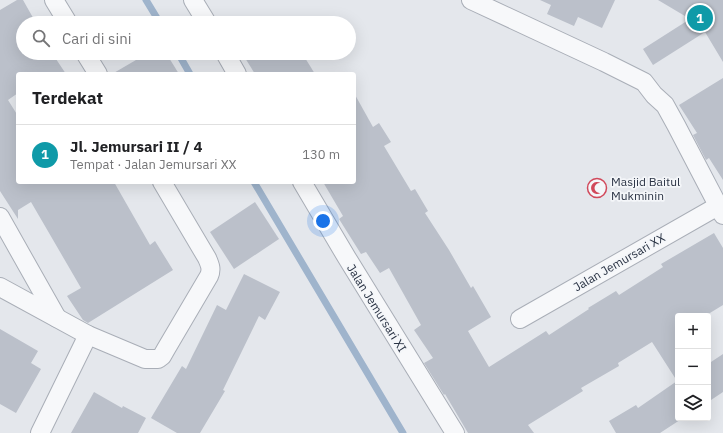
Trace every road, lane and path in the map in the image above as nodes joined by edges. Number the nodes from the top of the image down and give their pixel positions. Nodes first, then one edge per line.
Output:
1 (54, 0) edge
2 (471, 0) edge
3 (197, 2) edge
4 (64, 16) edge
5 (204, 16) edge
6 (89, 60) edge
7 (229, 60) edge
8 (97, 72) edge
9 (236, 72) edge
10 (163, 184) edge
11 (303, 184) edge
12 (721, 210) edge
13 (0, 217) edge
14 (0, 287) edge
15 (58, 318) junction
16 (520, 319) dead end
17 (88, 335) junction
18 (40, 433) edge
19 (454, 433) edge

1 - 4 street
2 - 12 street
3 - 5 street
6 - 8 street
7 - 9 street
10 - 17 street
11 - 19 street, Jalan Jemursari XI
12 - 16 street, Jalan Jemursari XX
13 - 15 street
14 - 15 street
15 - 17 street
17 - 18 street

